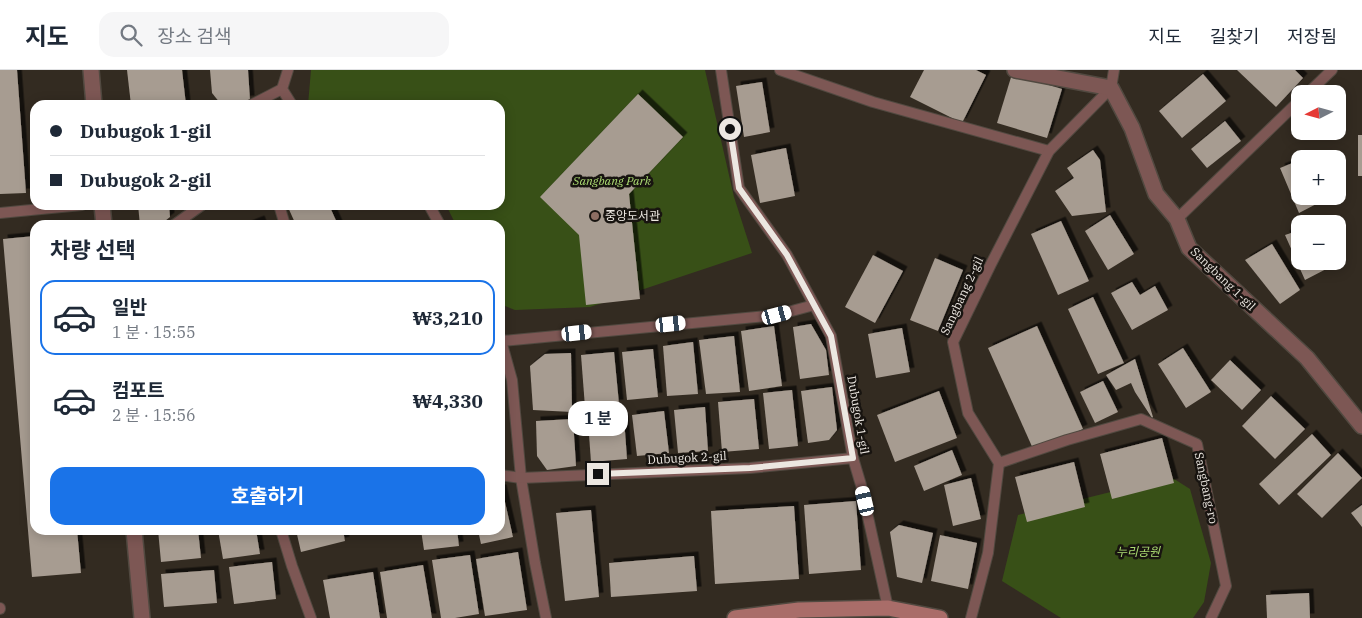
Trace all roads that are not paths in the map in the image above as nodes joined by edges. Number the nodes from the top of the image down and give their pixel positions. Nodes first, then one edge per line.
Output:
1 (91, 70) edge
2 (288, 70) edge
3 (720, 70) edge
4 (780, 70) edge
5 (1015, 70) edge
6 (1114, 70) edge
7 (1332, 70) edge
8 (1316, 85) edge
9 (1111, 88) junction
10 (282, 89) junction
11 (94, 100) edge
12 (261, 100) edge
13 (289, 100) edge
14 (1291, 109) edge
15 (1049, 151) junction
16 (31, 210) edge
17 (195, 210) edge
18 (0, 213) edge
19 (1177, 219) junction
20 (181, 220) edge
21 (814, 305) junction
22 (505, 339) edge
23 (505, 354) edge
24 (1362, 426) edge
25 (853, 458) junction
26 (999, 463) junction
27 (505, 476) edge
28 (521, 478) junction
29 (134, 535) edge
30 (283, 535) edge
31 (888, 608) junction
32 (142, 618) edge
33 (312, 618) edge
34 (546, 618) edge
35 (735, 618) edge
36 (940, 618) edge
37 (970, 618) edge
38 (1211, 618) edge

1 - 11 street
2 - 10 lane
3 - 21 lane, Dubugok 1-gil
4 - 15 lane
5 - 9 street
6 - 9 lane
7 - 8 lane
9 - 15 lane, Sangbang 2-gil
9 - 19 street, Sangbang 1-gil
10 - 12 lane
10 - 13 lane
14 - 19 lane
15 - 26 lane, Sangbang 2-gil
16 - 18 lane
17 - 20 lane
19 - 24 street, Sangbang 1-gil
21 - 22 lane
21 - 25 lane, Dubugok 1-gil
23 - 28 lane
25 - 28 lane, Dubugok 2-gil
25 - 31 lane, Dubugok 1-gil
26 - 37 lane
26 - 38 lane, Sangbang-ro
27 - 28 lane, Dubugok 2-gil
28 - 34 lane
29 - 32 street
30 - 33 lane
31 - 35 street
31 - 36 street

